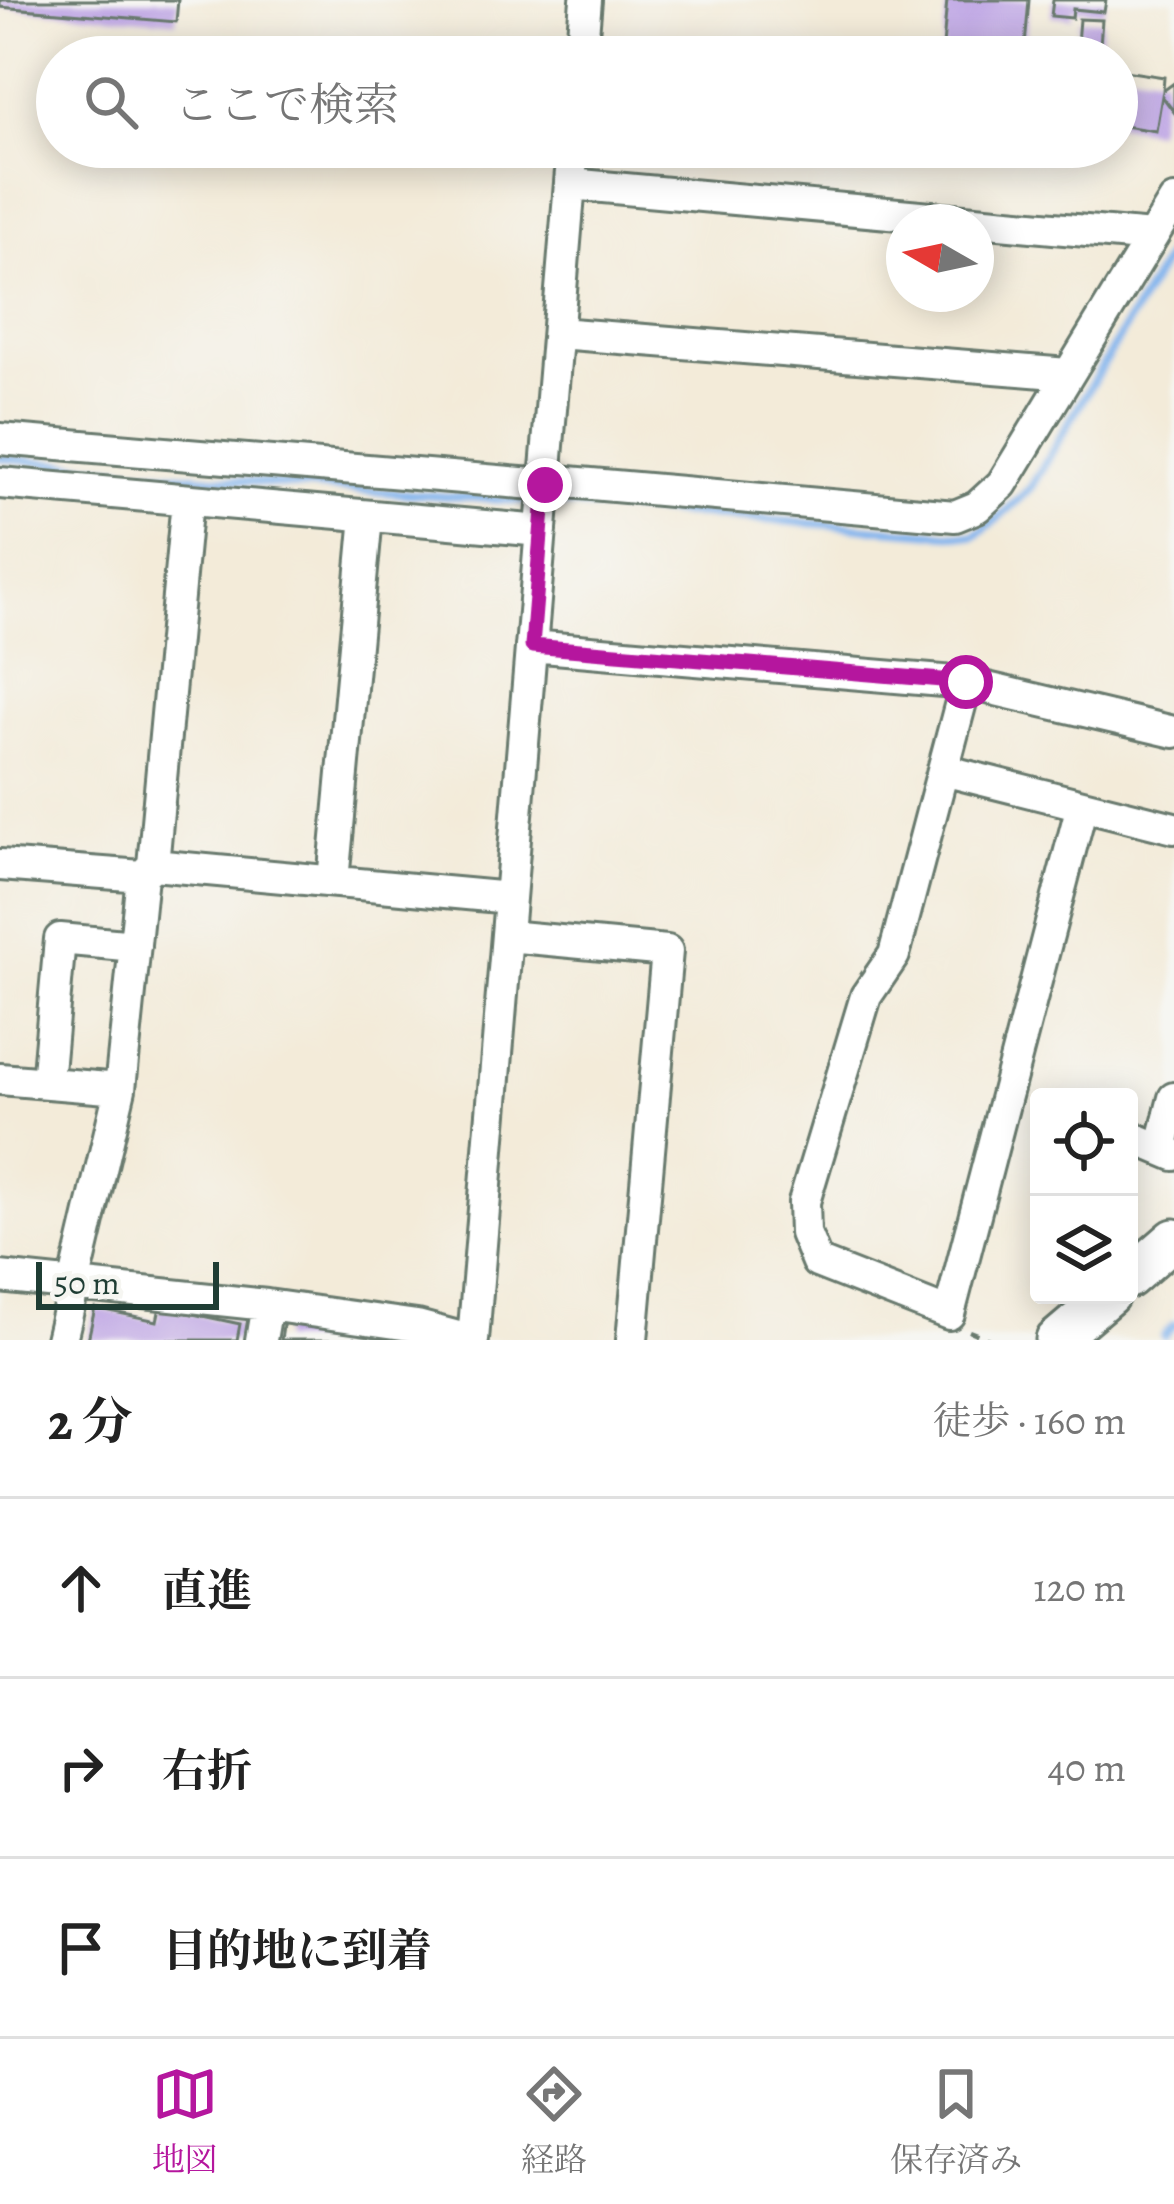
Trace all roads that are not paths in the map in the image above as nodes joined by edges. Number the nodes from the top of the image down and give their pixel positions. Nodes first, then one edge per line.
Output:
1 (586, 0) edge
2 (583, 36) edge
3 (572, 168) edge
4 (570, 184) junction
5 (1174, 201) edge
6 (1152, 237) junction
7 (558, 333) junction
8 (1068, 374) junction
9 (0, 440) edge
10 (545, 482) junction
11 (0, 483) edge
12 (187, 500) junction
13 (367, 516) junction
14 (541, 532) junction
15 (532, 646) junction
16 (966, 682) junction
17 (1174, 732) edge
18 (943, 770) junction
19 (1082, 806) junction
20 (1174, 829) edge
21 (0, 865) edge
22 (148, 870) junction
23 (333, 881) junction
24 (510, 898) junction
25 (507, 936) junction
26 (135, 946) junction
27 (0, 1079) edge
28 (47, 1083) junction
29 (1009, 1084) junction
30 (120, 1089) junction
31 (1030, 1093) edge
32 (1174, 1098) edge
33 (1138, 1140) edge
34 (1167, 1152) edge
35 (1174, 1239) edge
36 (1138, 1270) edge
37 (0, 1277) edge
38 (74, 1286) junction
39 (1098, 1304) edge
40 (267, 1305) junction
41 (458, 1338) edge
42 (61, 1340) edge
43 (260, 1340) edge
44 (632, 1340) edge
45 (1056, 1340) edge

1 - 2 street
3 - 4 street
4 - 6 street
4 - 7 street
5 - 6 street
6 - 8 street
7 - 8 street
7 - 10 street
8 - 10 street
9 - 10 street
10 - 14 street
11 - 12 street
12 - 13 street
12 - 22 street
13 - 14 street
13 - 23 street
14 - 15 street
15 - 16 street
15 - 24 street
16 - 17 street
16 - 18 street
18 - 19 street
18 - 29 street
19 - 20 street
19 - 29 street
21 - 22 street
22 - 23 street
22 - 26 street
23 - 24 street
24 - 25 street
25 - 41 street
25 - 44 street
26 - 28 street
26 - 30 street
27 - 28 street
28 - 30 street
29 - 31 street
30 - 38 street
32 - 34 street
33 - 34 street
35 - 36 main road
37 - 38 street
38 - 40 street
38 - 42 street
39 - 45 main road
40 - 41 street
40 - 43 street

